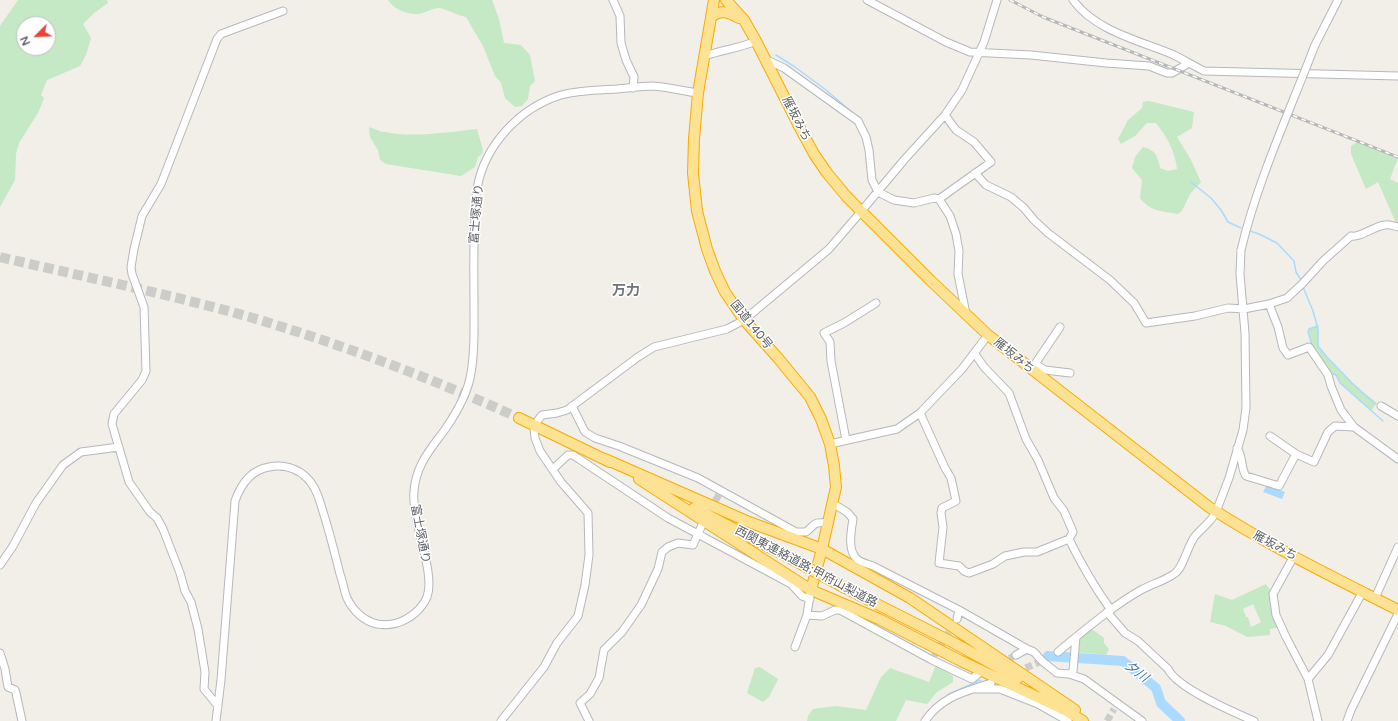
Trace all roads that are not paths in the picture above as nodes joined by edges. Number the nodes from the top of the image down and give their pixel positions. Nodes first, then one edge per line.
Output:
1 (613, 0) edge
2 (714, 0) edge
3 (726, 0) edge
4 (867, 0) edge
5 (997, 0) edge
6 (1073, 0) edge
7 (1338, 0) edge
8 (283, 11) dead end
9 (712, 16) junction
10 (744, 20) junction
11 (756, 41) junction
12 (979, 52) junction
13 (705, 56) junction
14 (765, 59) junction
15 (1189, 63) junction
16 (1398, 76) edge
17 (633, 88) junction
18 (698, 93) junction
19 (944, 115) junction
20 (975, 173) junction
21 (878, 192) junction
22 (939, 199) junction
23 (861, 212) junction
24 (1398, 227) edge
25 (876, 303) dead end
26 (1269, 304) junction
27 (1244, 309) junction
28 (966, 315) junction
29 (744, 320) junction
30 (1060, 327) dead end
31 (988, 335) junction
32 (975, 354) junction
33 (1033, 367) junction
34 (1070, 373) dead end
35 (572, 406) junction
36 (1381, 406) dead end
37 (920, 413) junction
38 (1398, 416) edge
39 (519, 418) tunnel mouth
40 (538, 420) dead end
41 (1354, 426) junction
42 (534, 428) dead end
43 (1270, 436) dead end
44 (846, 440) junction
45 (830, 444) junction
46 (119, 447) junction
47 (1237, 448) junction
48 (1296, 454) junction
49 (605, 459) junction
50 (1398, 459) edge
51 (553, 469) junction
52 (635, 476) junction
53 (832, 503) junction
54 (1216, 512) junction
55 (828, 523) junction
56 (702, 525) dead end
57 (697, 534) junction
58 (1069, 539) junction
59 (1398, 548) edge
60 (822, 549) junction
61 (1294, 556) junction
62 (0, 565) edge
63 (1362, 593) junction
64 (810, 594) junction
65 (1375, 598) junction
66 (959, 610) junction
67 (1398, 610) edge
68 (1109, 611) junction
69 (1398, 614) edge
70 (807, 615) junction
71 (957, 619) tunnel mouth
72 (1076, 636) junction
73 (794, 648) dead end
74 (1031, 651) junction
75 (1058, 652) dead end
76 (0, 653) edge
77 (1016, 655) tunnel mouth
78 (978, 673) dead end
79 (1069, 674) junction
80 (1308, 679) junction
81 (991, 683) dead end
82 (974, 689) junction
83 (218, 706) junction
84 (1074, 710) junction
85 (22, 721) edge
86 (216, 721) edge
87 (501, 721) edge
88 (589, 721) edge
89 (925, 721) edge
90 (1068, 721) edge
91 (1083, 721) edge
92 (1091, 721) edge
93 (1142, 721) edge
94 (1254, 721) edge
95 (1318, 721) edge
96 (1347, 721) edge

1 - 17 street
2 - 9 highway, 国道140号
3 - 10 highway, 雁坂みち
4 - 12 street
5 - 12 street
6 - 15 street
7 - 27 street, bridge
8 - 46 street
9 - 10 highway
9 - 13 highway, 国道140号
10 - 11 highway, 雁坂みち
11 - 13 street
11 - 14 highway, 雁坂みち
12 - 15 street
12 - 19 street
13 - 18 highway, 国道140号
14 - 21 street
14 - 23 highway, 雁坂みち
15 - 16 street
17 - 18 street, 富士塚通り
17 - 83 street, 富士塚通り
18 - 29 highway, 国道140号
19 - 20 street
19 - 21 street
20 - 22 street
20 - 27 street
21 - 22 street
21 - 23 street
22 - 28 street
23 - 28 highway, 雁坂みち
23 - 29 street
24 - 26 street
25 - 44 street
26 - 27 street
26 - 41 street
27 - 47 street
28 - 31 highway, 雁坂みち
29 - 35 street
29 - 45 highway, 国道140号
30 - 33 street
31 - 32 street
31 - 33 highway, 雁坂みち
32 - 37 street
32 - 58 street
33 - 34 street
33 - 54 highway, 雁坂みち
35 - 40 street
35 - 55 street
36 - 38 street
37 - 44 street
37 - 58 street
39 - 49 highway, 西関東連絡道路;甲府山梨道路
41 - 48 street
41 - 50 street
42 - 51 street
43 - 48 street
44 - 45 street
45 - 53 highway, 国道140号
46 - 62 street
46 - 83 street
47 - 48 street
47 - 54 street
49 - 52 highway, 西関東連絡道路;甲府山梨道路
49 - 60 highway
51 - 57 street
51 - 87 street
52 - 64 highway
52 - 84 highway, 西関東連絡道路;甲府山梨道路, bridge
53 - 55 highway, 国道140号
53 - 66 street
54 - 61 highway, 雁坂みち
54 - 68 street
55 - 60 highway, 国道140号
56 - 57 street
57 - 64 street
57 - 88 street
58 - 68 street
59 - 65 street
60 - 64 highway, 国道140号
60 - 84 highway
61 - 63 highway, 雁坂みち
61 - 80 street
63 - 65 highway, 雁坂みち
63 - 80 street
64 - 70 street
64 - 91 highway
65 - 67 highway, 雁坂みち
66 - 71 street
66 - 74 street
68 - 72 street
68 - 94 street
69 - 96 street
70 - 73 street
70 - 78 street
72 - 75 street
72 - 79 street
74 - 77 street
74 - 79 street
76 - 85 street
79 - 93 street
80 - 95 street
81 - 82 street
82 - 89 street
82 - 90 street
83 - 86 street, 富士塚通り
84 - 92 highway, 西関東連絡道路;甲府山梨道路

